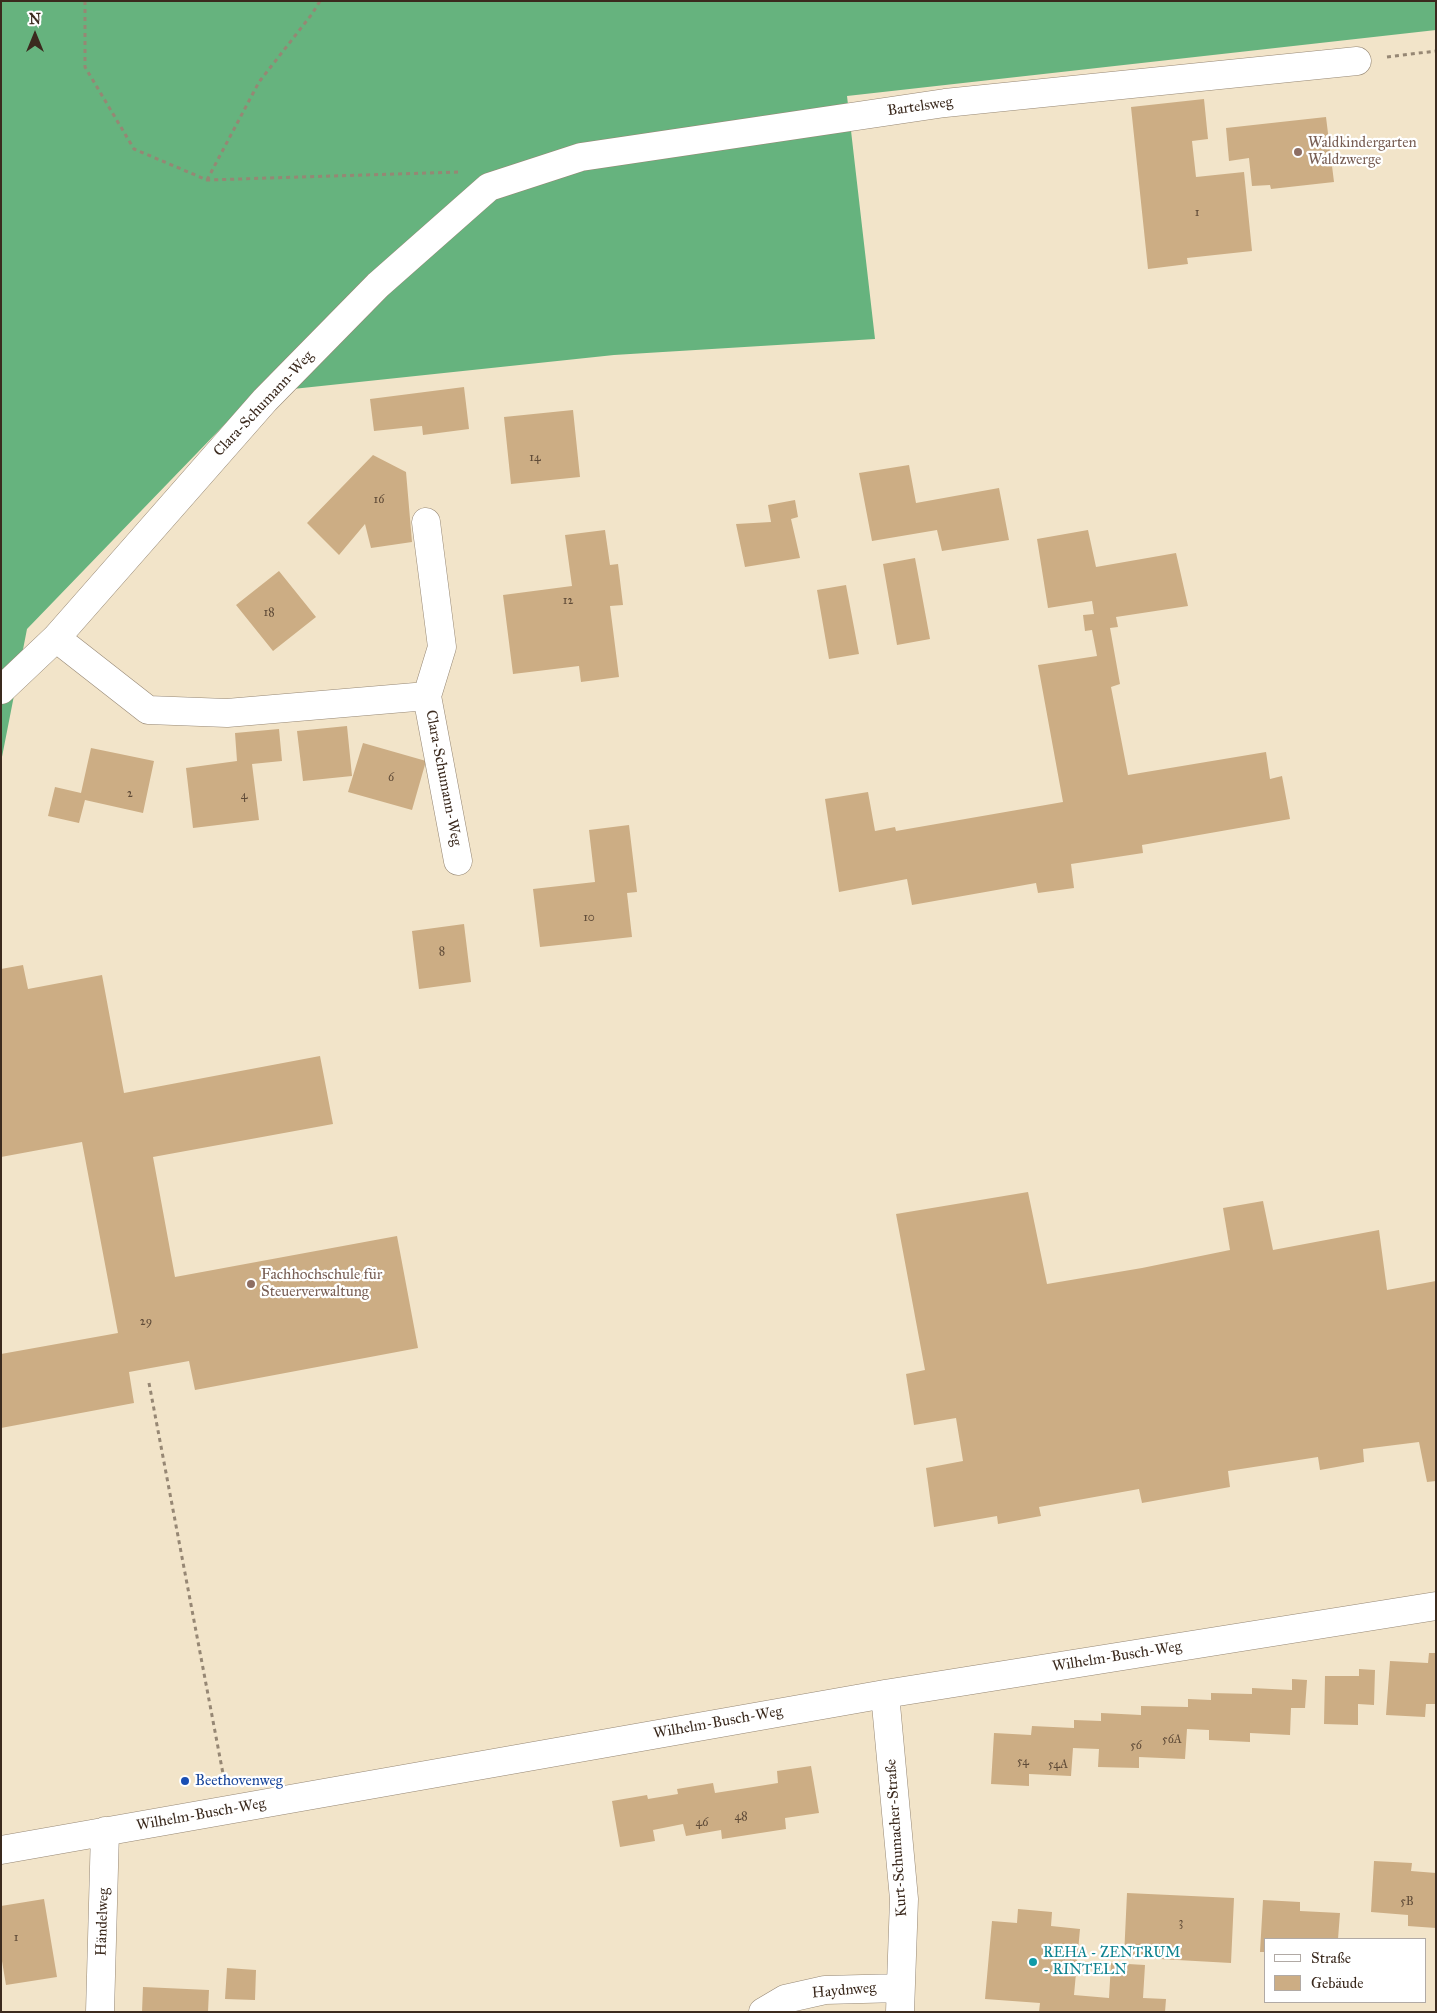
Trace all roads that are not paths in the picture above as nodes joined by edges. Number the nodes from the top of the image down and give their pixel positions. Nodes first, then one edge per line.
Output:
1 (1357, 61) road end
2 (489, 187) joint
3 (426, 522) dead end
4 (56, 638) junction
5 (1, 690) edge
6 (427, 696) junction
7 (458, 861) dead end
8 (1436, 1606) edge
9 (885, 1694) junction
10 (105, 1831) junction
11 (1, 1850) edge
12 (900, 2000) edge
13 (100, 2012) edge
14 (763, 2012) edge

1 - 2 street, Bartelsweg
2 - 4 street, Clara-Schumann-Weg
3 - 6 street, Clara-Schumann-Weg
4 - 5 street, Clara-Schumann-Weg
4 - 6 street, Clara-Schumann-Weg
6 - 7 street, Clara-Schumann-Weg
8 - 9 street, Wilhelm-Busch-Weg
9 - 10 street, Wilhelm-Busch-Weg
9 - 12 street, Kurt-Schumacher-Straße
10 - 11 street, Wilhelm-Busch-Weg
10 - 13 street, Händelweg
12 - 14 street, Haydnweg

